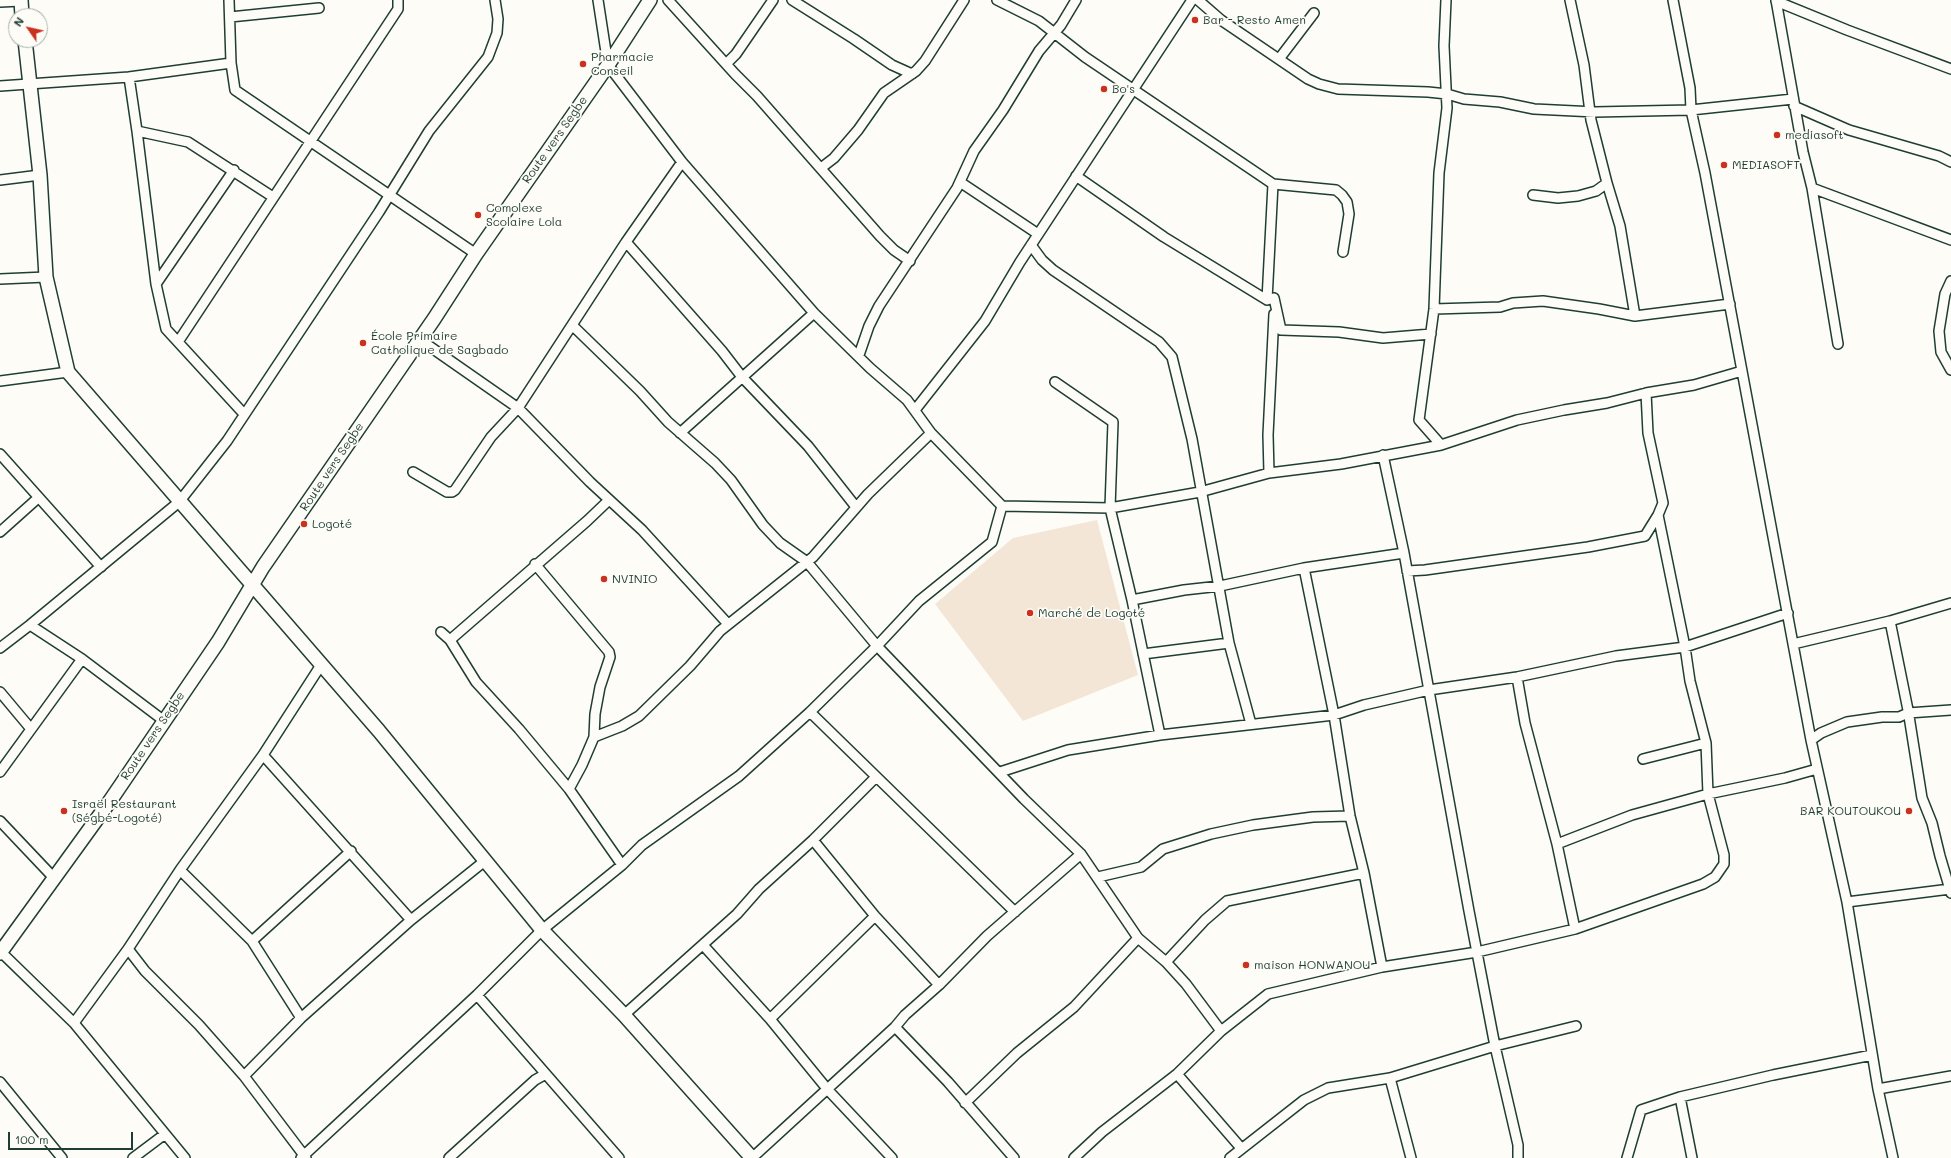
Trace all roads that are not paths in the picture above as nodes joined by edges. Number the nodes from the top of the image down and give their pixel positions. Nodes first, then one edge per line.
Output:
1 (229, 0) edge
2 (398, 0) edge
3 (495, 0) edge
4 (598, 0) edge
5 (650, 0) edge
6 (668, 0) edge
7 (772, 0) edge
8 (792, 0) edge
9 (964, 0) edge
10 (997, 0) edge
11 (1076, 0) edge
12 (1192, 0) edge
13 (1198, 0) edge
14 (1446, 0) edge
15 (1570, 0) edge
16 (1673, 0) edge
17 (1776, 0) edge
18 (21, 1) edge
19 (0, 2) edge
20 (318, 8) dead end
21 (1314, 13) dead end
22 (230, 18) junction
23 (1055, 33) junction
24 (25, 48) edge
25 (1280, 59) junction
26 (231, 63) junction
27 (726, 64) junction
28 (608, 65) junction
29 (1951, 69) edge
30 (912, 74) junction
31 (129, 77) junction
32 (29, 84) junction
33 (0, 86) edge
34 (1133, 89) junction
35 (1447, 94) junction
36 (1794, 102) junction
37 (1691, 110) junction
38 (1590, 112) junction
39 (138, 131) junction
40 (310, 141) junction
41 (682, 162) junction
42 (1951, 162) edge
43 (821, 168) junction
44 (234, 170) junction
45 (40, 175) junction
46 (1076, 176) junction
47 (0, 180) edge
48 (960, 182) junction
49 (1606, 183) junction
50 (1273, 184) junction
51 (1812, 188) junction
52 (389, 195) junction
53 (1533, 195) dead end
54 (273, 197) junction
55 (1038, 234) junction
56 (1951, 240) edge
57 (626, 242) junction
58 (1031, 245) junction
59 (1343, 252) dead end
60 (476, 254) junction
61 (910, 261) junction
62 (46, 277) junction
63 (0, 279) edge
64 (1951, 281) edge
65 (156, 284) junction
66 (1271, 299) junction
67 (1730, 304) junction
68 (1434, 309) junction
69 (814, 313) junction
70 (1635, 316) junction
71 (572, 325) junction
72 (1431, 334) junction
73 (420, 339) junction
74 (178, 342) junction
75 (1838, 344) dead end
76 (859, 355) junction
77 (1951, 370) edge
78 (1742, 371) junction
79 (68, 372) junction
80 (742, 377) junction
81 (0, 381) edge
82 (1055, 382) dead end
83 (1646, 393) junction
84 (518, 408) junction
85 (915, 410) junction
86 (244, 414) junction
87 (680, 433) junction
88 (931, 433) junction
89 (1441, 445) junction
90 (0, 454) edge
91 (1383, 455) junction
92 (413, 472) dead end
93 (1269, 473) junction
94 (1200, 492) junction
95 (38, 498) junction
96 (609, 500) junction
97 (179, 502) junction
98 (1002, 506) junction
99 (856, 507) junction
100 (1110, 508) junction
101 (1658, 514) junction
102 (0, 532) edge
103 (1404, 553) junction
104 (807, 562) junction
105 (535, 564) junction
106 (101, 567) junction
107 (1304, 568) junction
108 (1407, 571) junction
109 (253, 584) junction
110 (1220, 586) junction
111 (1132, 600) junction
112 (1951, 603) edge
113 (1788, 613) junction
114 (1890, 621) junction
115 (728, 624) junction
116 (30, 625) junction
117 (441, 632) dead end
118 (450, 640) junction
119 (1229, 643) junction
120 (1793, 644) junction
121 (877, 646) junction
122 (1685, 647) junction
123 (0, 648) edge
124 (1142, 654) junction
125 (82, 660) junction
126 (321, 665) junction
127 (1517, 677) junction
128 (1429, 690) junction
129 (0, 692) edge
130 (1951, 710) edge
131 (810, 712) junction
132 (1908, 713) junction
133 (1334, 715) junction
134 (163, 720) junction
135 (1251, 724) junction
136 (31, 729) junction
137 (1160, 735) junction
138 (594, 737) junction
139 (1811, 740) junction
140 (1706, 743) junction
141 (263, 755) junction
142 (1643, 759) dead end
143 (1818, 769) junction
144 (0, 772) edge
145 (1000, 772) junction
146 (876, 777) junction
147 (569, 789) junction
148 (1708, 794) junction
149 (1350, 816) junction
150 (0, 821) edge
151 (813, 840) junction
152 (1557, 844) junction
153 (350, 851) junction
154 (1081, 854) junction
155 (486, 860) junction
156 (622, 865) junction
157 (180, 870) junction
158 (1364, 873) junction
159 (1098, 877) junction
160 (54, 878) junction
161 (1951, 891) edge
162 (1847, 902) junction
163 (1015, 912) junction
164 (875, 916) junction
165 (412, 920) junction
166 (1576, 929) junction
167 (542, 930) junction
168 (1138, 938) junction
169 (252, 941) junction
170 (704, 945) junction
171 (128, 949) junction
172 (0, 952) edge
173 (1477, 952) junction
174 (1166, 962) junction
175 (1382, 967) junction
176 (939, 985) junction
177 (477, 995) junction
178 (624, 1015) junction
179 (301, 1018) junction
180 (770, 1019) junction
181 (74, 1023) junction
182 (1576, 1026) dead end
183 (895, 1028) junction
184 (1221, 1031) junction
185 (1495, 1046) junction
186 (1872, 1055) junction
187 (1177, 1074) junction
188 (544, 1075) junction
189 (244, 1076) junction
190 (1951, 1076) edge
191 (1390, 1078) junction
192 (0, 1082) edge
193 (1878, 1089) junction
194 (828, 1090) junction
195 (1680, 1097) junction
196 (965, 1103) junction
197 (165, 1134) junction
198 (1242, 1148) junction
199 (613, 1156) edge
200 (304, 1157) edge
201 (62, 1158) edge
202 (133, 1158) edge
203 (185, 1158) edge
204 (449, 1158) edge
205 (752, 1158) edge
206 (892, 1158) edge
207 (1014, 1158) edge
208 (1074, 1158) edge
209 (1230, 1158) edge
210 (1411, 1158) edge
211 (1518, 1158) edge
212 (1627, 1158) edge
213 (1692, 1158) edge
214 (1893, 1158) edge

1 - 22 street
2 - 40 street
3 - 52 street
4 - 28 street
5 - 28 street, Route vers Segbe
6 - 27 street
7 - 27 street
8 - 30 street
9 - 30 street
10 - 23 street
11 - 23 street
12 - 34 street
13 - 25 street
14 - 35 street
15 - 38 street
16 - 37 street
17 - 29 street
17 - 36 street
18 - 19 street
20 - 22 street
21 - 25 street
22 - 26 street
23 - 34 street
23 - 48 street
24 - 32 street
25 - 35 street
26 - 31 street
26 - 40 street
27 - 43 street
28 - 41 street
28 - 60 street, Route vers Segbe
30 - 43 street
31 - 32 street
31 - 39 street
32 - 33 street
32 - 45 street
34 - 46 street
34 - 50 street
35 - 38 street
35 - 68 street
36 - 37 street
36 - 42 street
36 - 51 street
37 - 38 street
37 - 67 street
38 - 49 street
39 - 44 street
39 - 65 street
40 - 52 street
40 - 54 street
41 - 57 street
41 - 69 street
43 - 61 street
44 - 54 street
44 - 65 street
45 - 47 street
45 - 62 street
46 - 55 street
46 - 66 street
48 - 55 street
48 - 61 street
49 - 53 street
49 - 70 street
50 - 59 street
50 - 66 street
51 - 56 street
51 - 75 street
52 - 60 street
52 - 86 street
54 - 74 street
55 - 58 street
57 - 71 street
57 - 80 street
58 - 85 street
58 - 94 street
60 - 73 street, Route vers Segbe
61 - 76 street
62 - 63 street
62 - 79 street
64 - 77 street
65 - 74 street
66 - 72 street
66 - 93 street
67 - 70 street
67 - 78 street
68 - 70 street
68 - 72 street
69 - 76 street
69 - 80 street
71 - 84 street
71 - 87 street
72 - 89 street
73 - 84 street
73 - 109 street, Route vers Segbe
74 - 86 street
76 - 85 street
78 - 83 street
78 - 113 street
79 - 81 street
79 - 97 street
80 - 87 street
80 - 99 street
82 - 100 street
83 - 89 street
83 - 101 street
84 - 92 street
84 - 96 street
85 - 88 street
86 - 97 street
87 - 104 street
88 - 98 street
88 - 99 street
89 - 91 street
90 - 95 street
91 - 93 street
91 - 103 street
93 - 94 street
94 - 100 street
94 - 110 street
95 - 102 street
95 - 106 street
96 - 105 street
96 - 115 street
97 - 106 street
97 - 109 street
98 - 100 street
98 - 121 street
99 - 104 street
100 - 111 street
101 - 108 street
101 - 122 street
103 - 107 street
103 - 108 street
104 - 115 street
104 - 121 street
105 - 118 street
105 - 138 street
106 - 116 street
107 - 110 street
107 - 133 street
108 - 128 street
109 - 126 street
109 - 134 street, Route vers Segbe
110 - 111 street
110 - 119 street
111 - 124 street
112 - 114 street
113 - 120 street
113 - 122 street
114 - 120 street
114 - 132 street
115 - 138 street
116 - 123 street
116 - 125 street
117 - 118 street
118 - 147 street
119 - 124 street
119 - 135 street
120 - 139 street
121 - 131 street
121 - 145 street
122 - 127 street
122 - 140 street
124 - 137 street
125 - 134 street
125 - 136 street
126 - 141 street
126 - 155 street
127 - 128 street
127 - 152 street
128 - 133 street
128 - 173 street
129 - 136 street
130 - 132 street
131 - 146 street
131 - 156 street
132 - 139 street
132 - 161 street
133 - 135 street
133 - 149 street
134 - 160 street, Route vers Segbe
135 - 137 street
136 - 144 street
137 - 145 street
138 - 147 street
139 - 143 street
140 - 142 street
140 - 148 street
141 - 153 street
141 - 157 street
143 - 148 street
143 - 162 street
145 - 154 street
146 - 151 street
146 - 163 street
147 - 156 street
148 - 152 street
148 - 166 street
149 - 158 street
149 - 159 street
150 - 160 street
151 - 164 street
151 - 170 street
152 - 166 street
153 - 165 street
153 - 169 street
154 - 159 street
154 - 163 street
155 - 165 street
155 - 167 street
156 - 167 street
157 - 169 street
157 - 171 street
158 - 174 street
158 - 175 street
159 - 168 street
160 - 172 street, Route vers Segbe
161 - 162 street
162 - 186 street
163 - 176 street
164 - 176 street
164 - 180 street
165 - 179 street
166 - 173 street
167 - 177 street
167 - 178 street
168 - 174 street
168 - 196 street
169 - 179 street
170 - 178 street
170 - 180 street
171 - 181 street
171 - 189 street
172 - 181 street
173 - 175 street
173 - 185 street
174 - 184 street
175 - 184 street
176 - 183 street
177 - 188 street
177 - 200 street
178 - 205 street
179 - 189 street
180 - 194 street
181 - 197 street
182 - 185 street
183 - 194 street
183 - 196 street
184 - 187 street
185 - 191 street
185 - 211 street
186 - 193 street
186 - 195 street
187 - 198 street
187 - 208 street
188 - 199 street
188 - 204 street
189 - 200 street
190 - 193 street
191 - 198 street
191 - 210 street
192 - 201 street
193 - 214 street
194 - 205 street
194 - 206 street
195 - 212 street
195 - 213 street
196 - 207 street
197 - 202 street
197 - 203 street
198 - 209 street

